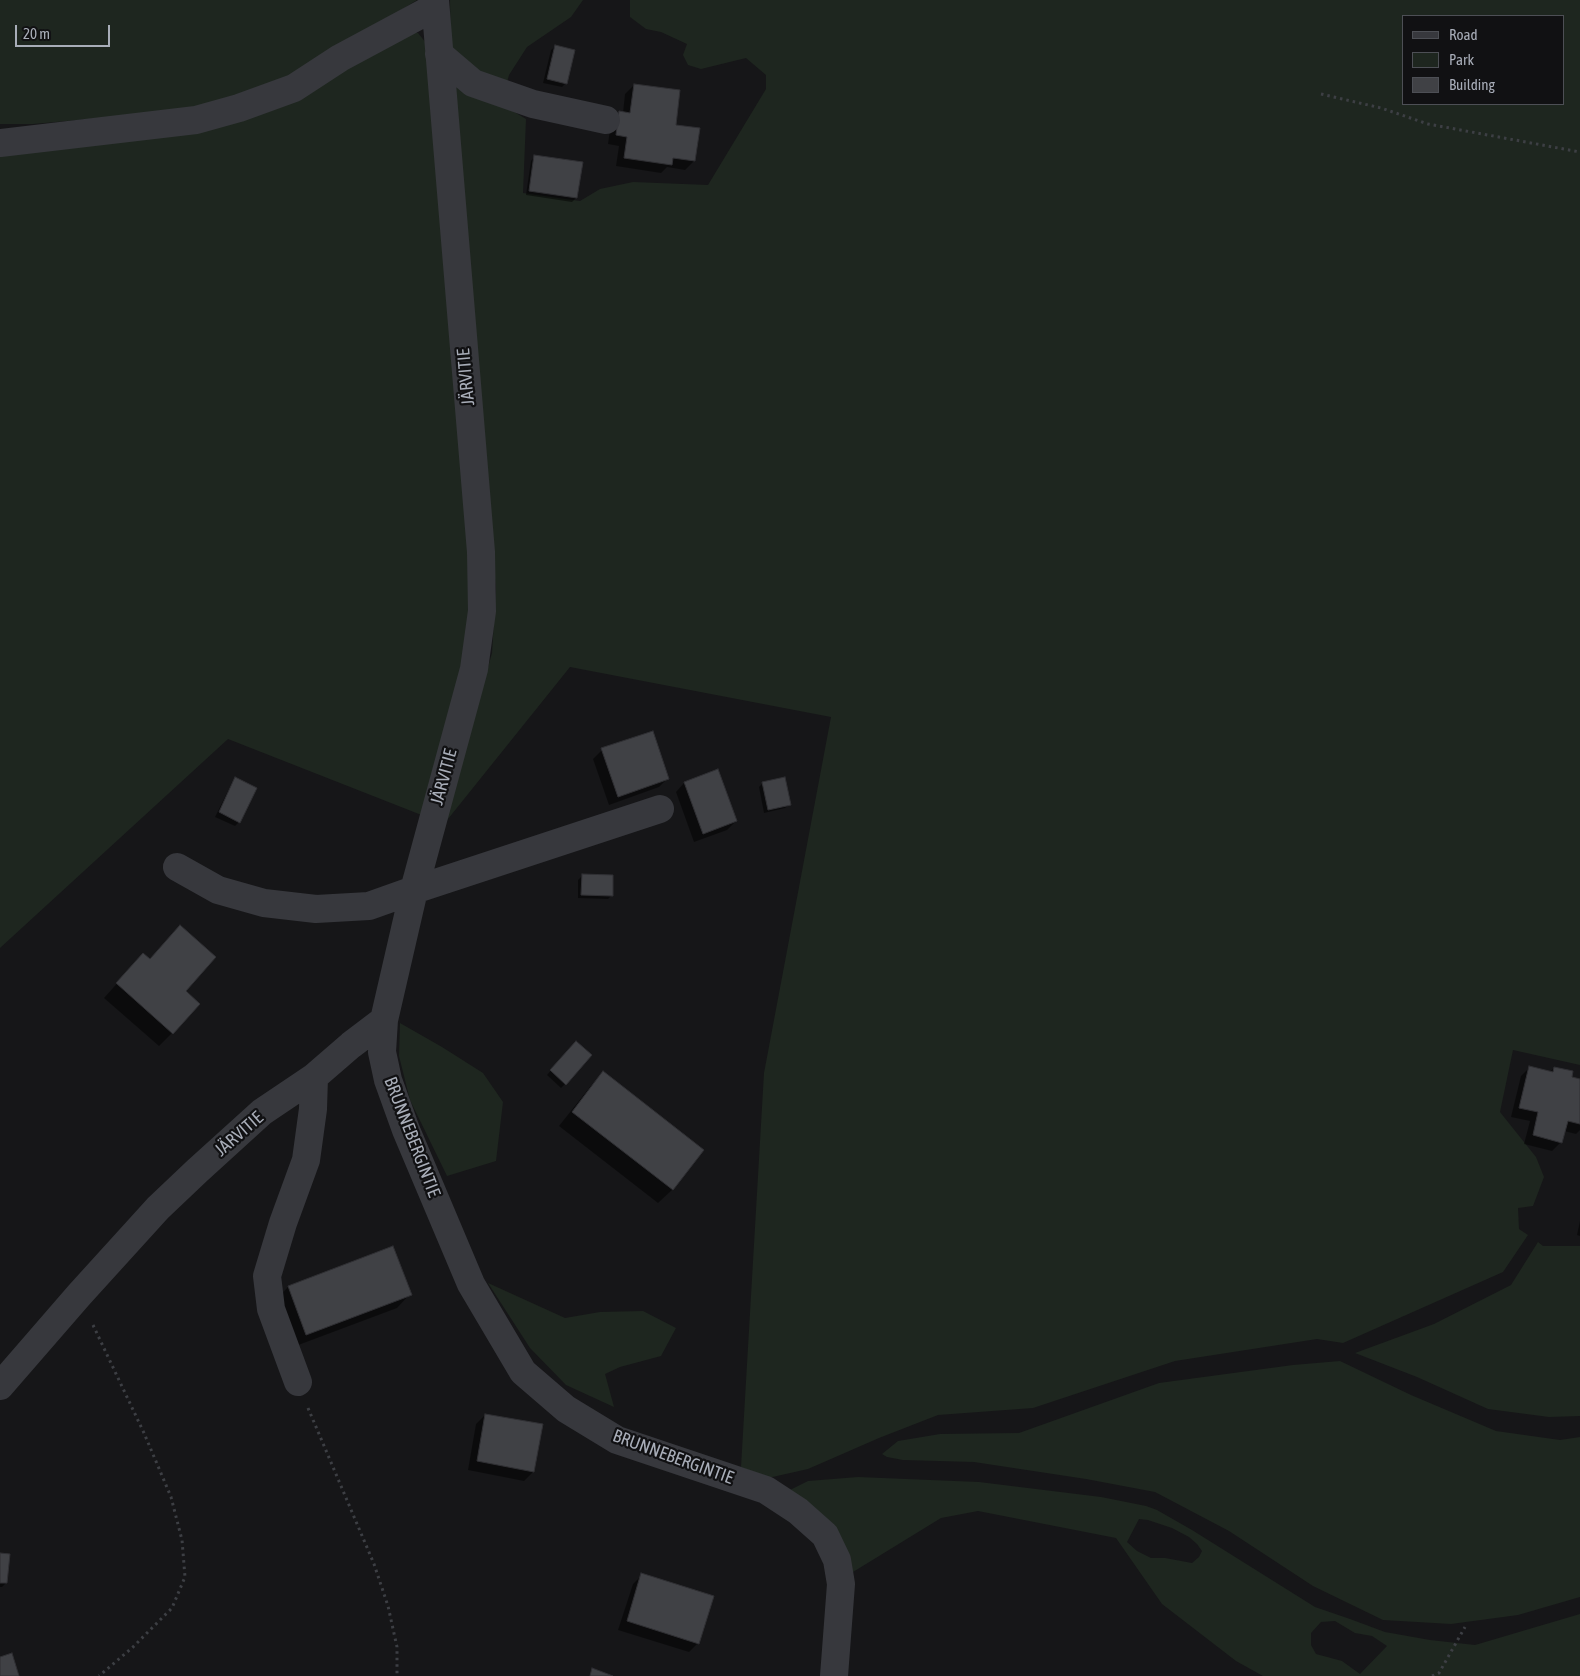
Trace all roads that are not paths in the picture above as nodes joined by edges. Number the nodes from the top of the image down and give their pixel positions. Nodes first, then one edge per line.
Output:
1 (435, 4) edge
2 (439, 54) junction
3 (606, 120) dead end
4 (0, 143) edge
5 (660, 809) dead end
6 (177, 867) dead end
7 (414, 890) junction
8 (384, 1020) junction
9 (314, 1077) junction
10 (298, 1382) road end
11 (0, 1386) edge
12 (834, 1676) edge

1 - 2 street, JÄRVITIE
1 - 4 street
2 - 3 street
2 - 7 street, JÄRVITIE
5 - 7 street
6 - 7 street
7 - 8 street, JÄRVITIE
8 - 9 street, JÄRVITIE
8 - 12 street, BRUNNEBERGINTIE
9 - 10 street
9 - 11 street, JÄRVITIE

